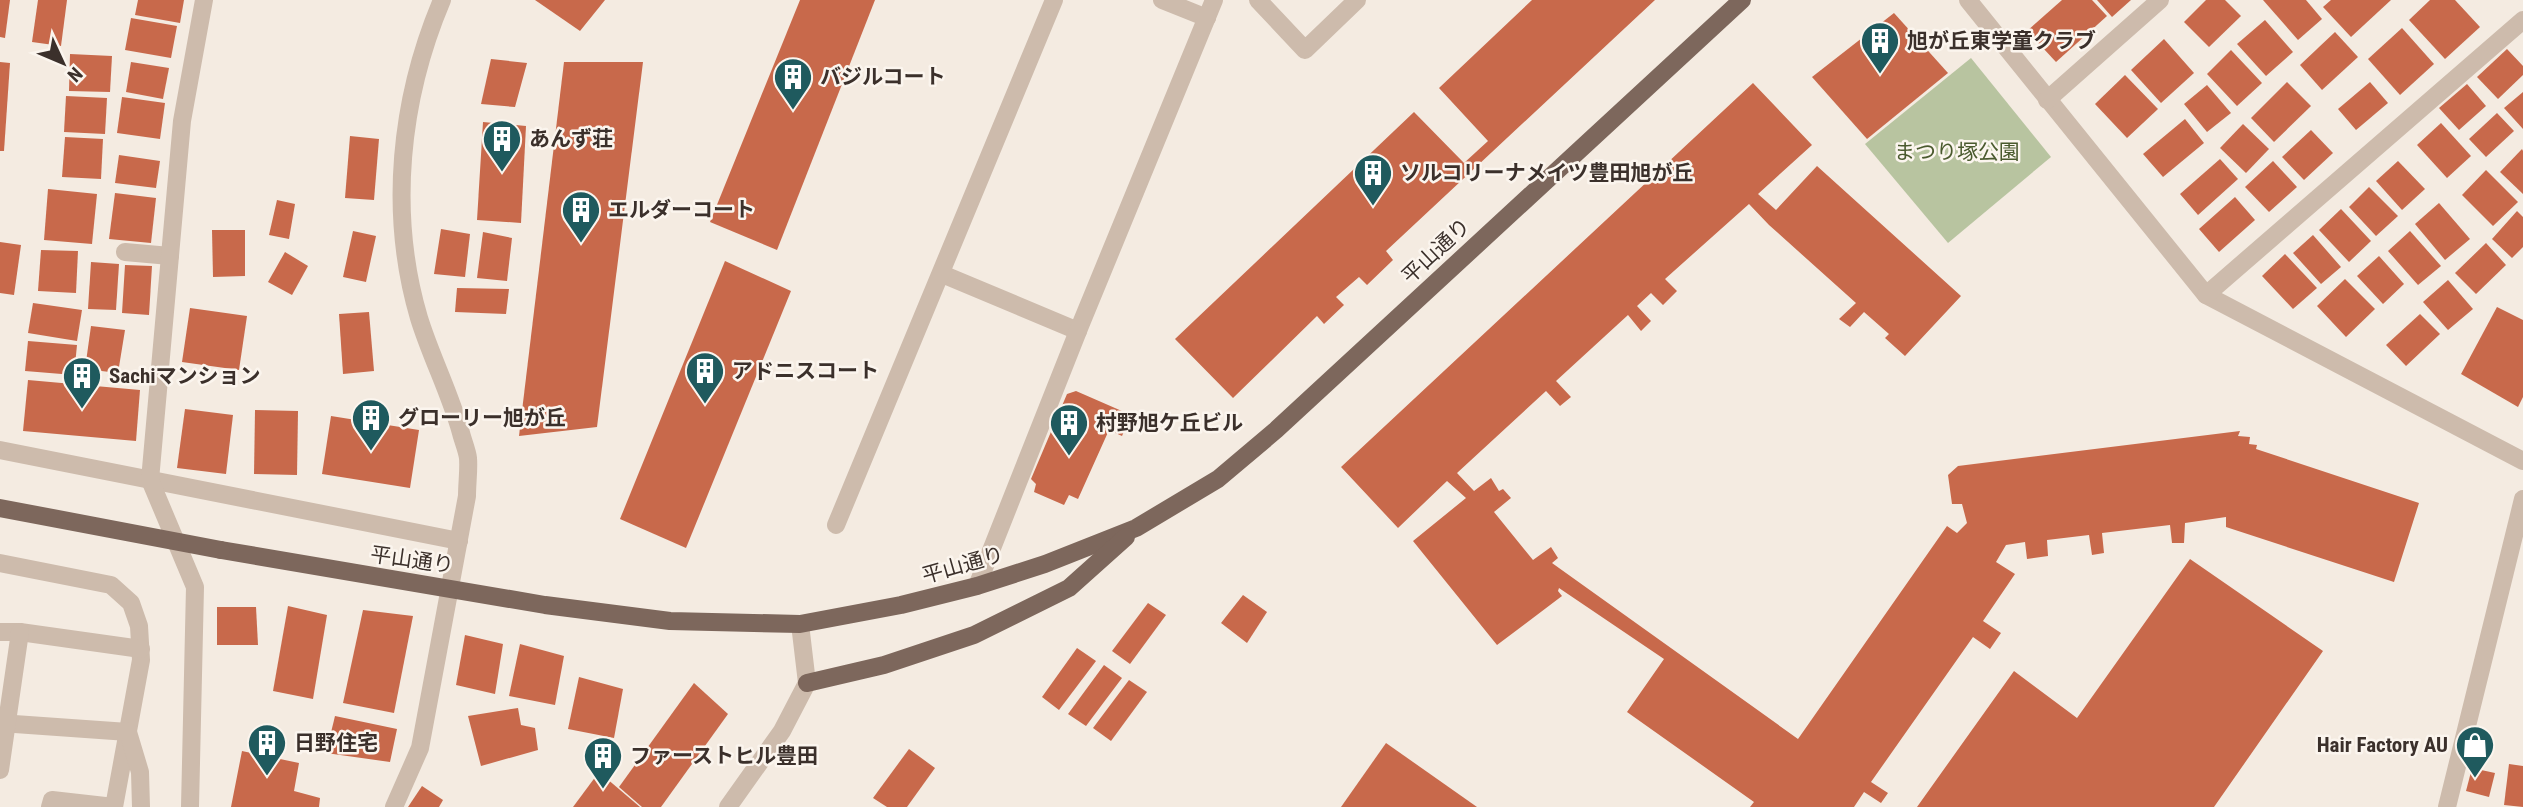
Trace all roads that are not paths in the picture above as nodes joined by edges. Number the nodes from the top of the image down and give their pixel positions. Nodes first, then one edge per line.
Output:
1 (204, 0) edge
2 (442, 0) edge
3 (1054, 0) edge
4 (1163, 0) edge
5 (1214, 0) edge
6 (1258, 0) edge
7 (1357, 0) edge
8 (1742, 0) edge
9 (1968, 0) edge
10 (2160, 0) edge
11 (1207, 18) junction
12 (2523, 20) edge
13 (2047, 100) junction
14 (125, 252) dead end
15 (170, 256) junction
16 (942, 274) junction
17 (2206, 295) junction
18 (1078, 331) junction
19 (0, 450) edge
20 (2523, 461) edge
21 (150, 480) junction
22 (2523, 499) edge
23 (0, 508) edge
24 (836, 525) dead end
25 (1136, 528) junction
26 (459, 541) junction
27 (0, 563) edge
28 (977, 586) junction
29 (451, 588) junction
30 (800, 624) junction
31 (0, 632) edge
32 (20, 632) junction
33 (141, 649) junction
34 (807, 683) junction
35 (3, 723) edge
36 (128, 732) junction
37 (0, 771) edge
38 (51, 807) edge
39 (141, 807) edge
40 (190, 807) edge
41 (394, 807) edge
42 (728, 807) edge
43 (2447, 807) edge

1 - 15 street
2 - 26 street
3 - 16 street
4 - 11 street
5 - 11 street
6 - 7 street
8 - 25 main road, 平山通り
9 - 13 street
10 - 13 street
11 - 18 street
12 - 17 street
13 - 17 street
14 - 15 street
15 - 21 street
16 - 18 street
16 - 24 street
17 - 20 street
18 - 28 street
19 - 21 street
21 - 26 street
21 - 40 street
22 - 43 street
23 - 29 main road, 平山通り, bridge
25 - 28 main road, 平山通り
25 - 34 main road
26 - 29 street
27 - 33 street
28 - 30 main road, 平山通り
29 - 30 main road, 平山通り
29 - 41 street
30 - 34 street
31 - 32 street
32 - 33 street
32 - 35 street
33 - 36 street
34 - 42 street
35 - 36 street
35 - 37 street
36 - 38 street
36 - 39 street

